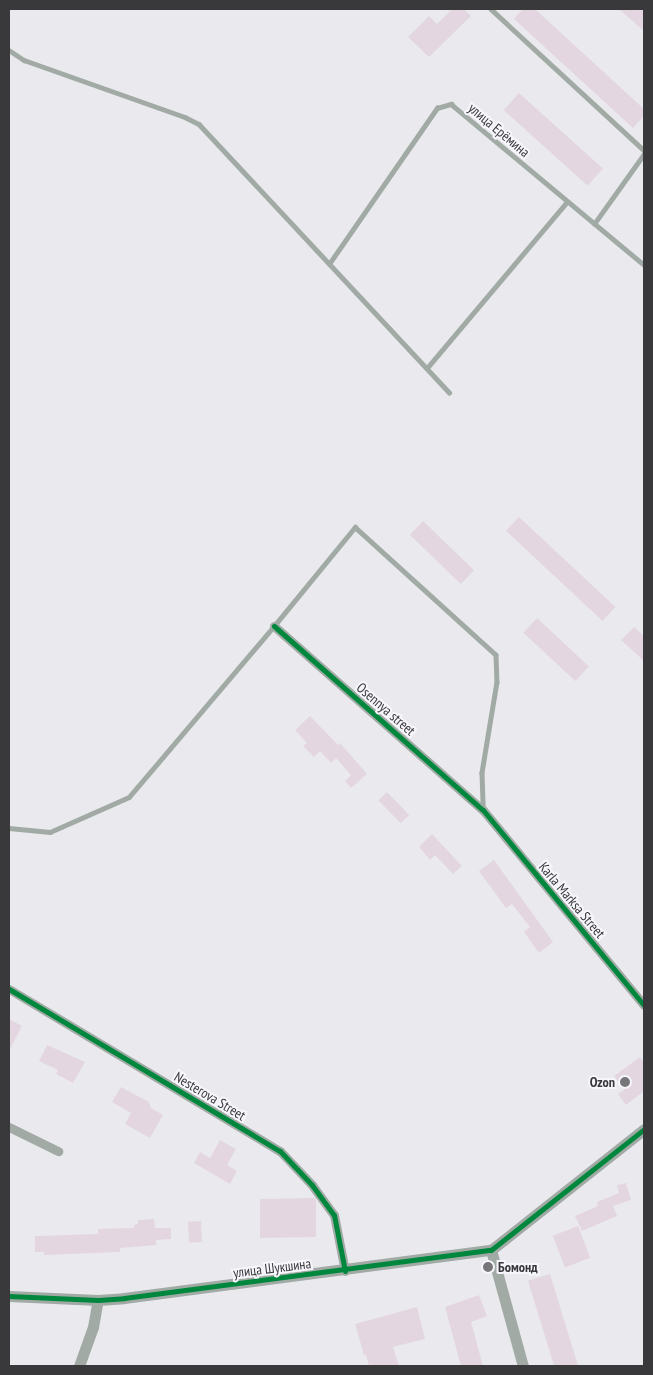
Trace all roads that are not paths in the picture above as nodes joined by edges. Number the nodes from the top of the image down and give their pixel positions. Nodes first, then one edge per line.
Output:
1 (490, 9) edge
2 (9, 50) edge
3 (644, 150) edge
4 (644, 154) edge
5 (567, 202) junction
6 (594, 224) junction
7 (329, 264) junction
8 (644, 265) edge
9 (426, 368) junction
10 (449, 392) dead end
11 (274, 626) junction
12 (483, 810) junction
13 (9, 828) edge
14 (9, 989) edge
15 (644, 1005) edge
16 (9, 1127) edge
17 (644, 1129) edge
18 (58, 1151) dead end
19 (491, 1250) junction
20 (345, 1271) junction
21 (9, 1296) edge
22 (98, 1300) junction
23 (79, 1366) edge
24 (523, 1366) edge

1 - 3 lane
2 - 7 lane
4 - 6 lane
5 - 6 lane, улица Ерёмина
5 - 7 lane, улица Ерёмина
5 - 9 lane
6 - 8 lane, улица Ерёмина
7 - 9 lane
9 - 10 lane
11 - 12 street, Osennya street
11 - 12 lane
11 - 13 lane
12 - 15 street, Karla Marksa Street
14 - 20 street, Nesterova Street
16 - 18 street
17 - 19 street
19 - 20 street, улица Шукшина
19 - 24 street
20 - 22 street, улица Шукшина
21 - 22 street, улица Шукшина
22 - 23 street

